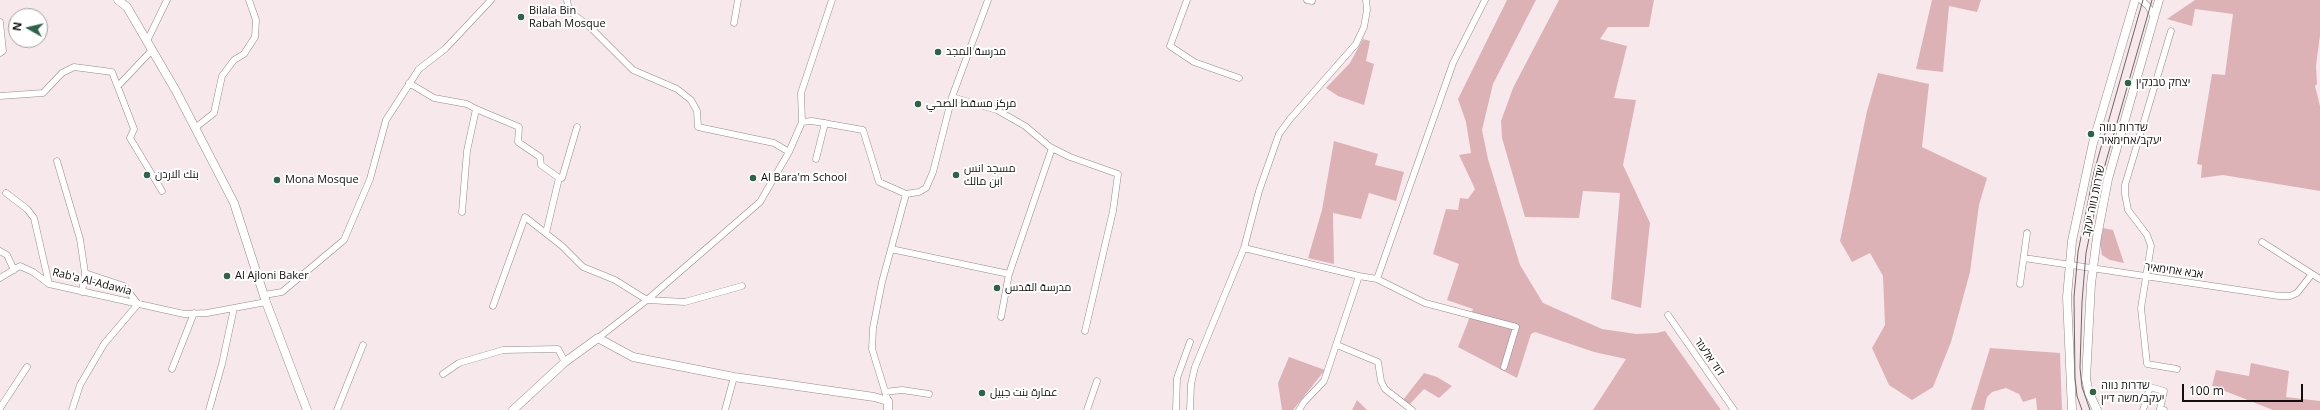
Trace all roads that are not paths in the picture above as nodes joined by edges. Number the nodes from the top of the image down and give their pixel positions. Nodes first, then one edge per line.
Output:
1 (118, 0) edge
2 (167, 0) edge
3 (249, 0) edge
4 (491, 0) edge
5 (567, 0) edge
6 (738, 0) edge
7 (832, 0) edge
8 (988, 0) edge
9 (1187, 0) edge
10 (1366, 0) edge
11 (1485, 0) edge
12 (2159, 0) edge
13 (2139, 1) edge
14 (2154, 17) junction
15 (0, 22) edge
16 (734, 23) dead end
17 (2171, 31) dead end
18 (147, 41) junction
19 (152, 50) junction
20 (0, 53) edge
21 (1239, 78) dead end
22 (409, 84) junction
23 (118, 86) junction
24 (0, 96) edge
25 (952, 97) junction
26 (476, 109) junction
27 (802, 122) junction
28 (825, 123) junction
29 (577, 127) dead end
30 (195, 128) junction
31 (1052, 148) junction
32 (789, 152) junction
33 (816, 159) dead end
34 (57, 161) dead end
35 (559, 178) junction
36 (162, 191) dead end
37 (6, 193) dead end
38 (906, 194) junction
39 (462, 212) dead end
40 (546, 233) junction
41 (2027, 233) dead end
42 (2262, 242) dead end
43 (891, 248) junction
44 (1244, 248) junction
45 (0, 251) edge
46 (2024, 258) junction
47 (2069, 266) junction
48 (14, 270) junction
49 (2092, 270) junction
50 (85, 273) junction
51 (1009, 274) junction
52 (2312, 274) junction
53 (1359, 276) junction
54 (0, 278) edge
55 (2147, 278) junction
56 (1377, 279) junction
57 (2320, 279) edge
58 (48, 284) junction
59 (2020, 284) dead end
60 (742, 286) dead end
61 (82, 292) junction
62 (265, 299) junction
63 (647, 300) junction
64 (138, 304) junction
65 (494, 306) dead end
66 (234, 308) junction
67 (194, 313) junction
68 (1668, 315) dead end
69 (1001, 317) dead end
70 (1085, 331) dead end
71 (598, 338) junction
72 (1190, 342) dead end
73 (363, 345) dead end
74 (1337, 345) junction
75 (565, 362) junction
76 (27, 367) dead end
77 (1504, 367) dead end
78 (172, 369) dead end
79 (2177, 369) dead end
80 (443, 374) dead end
81 (734, 378) junction
82 (1096, 380) dead end
83 (885, 392) junction
84 (2070, 392) junction
85 (929, 394) dead end
86 (888, 401) junction
87 (0, 408) edge
88 (72, 410) edge
89 (209, 410) edge
90 (307, 410) edge
91 (337, 410) edge
92 (513, 410) edge
93 (725, 410) edge
94 (888, 410) edge
95 (1087, 410) edge
96 (1176, 410) edge
97 (1190, 410) edge
98 (1299, 410) edge
99 (1412, 410) edge
100 (1734, 410) edge
101 (2072, 410) edge
102 (2076, 410) edge
103 (2098, 410) edge
104 (2143, 410) edge
105 (2164, 410) edge

1 - 18 street
2 - 18 street
3 - 30 street
4 - 22 street, Rab'a Al-Adawia
5 - 32 street
6 - 16 street
7 - 27 street
8 - 25 street
9 - 21 street
10 - 44 street
11 - 56 street
12 - 14 street, שדרות נווה יעקב
13 - 14 street
13 - 47 street, שדרות נווה יעקב
14 - 49 street, שדרות נווה יעקב
15 - 20 street
17 - 55 street
18 - 19 street
19 - 23 street
19 - 30 street
22 - 26 street
22 - 62 street, Rab'a Al-Adawia
23 - 24 street
23 - 36 street
25 - 31 street
25 - 38 street
26 - 35 street
26 - 39 street
27 - 28 street
27 - 32 street
28 - 33 street
28 - 38 street
29 - 35 street
30 - 62 street
31 - 51 street
31 - 70 street
32 - 63 street
34 - 50 street
35 - 40 street
37 - 58 street
38 - 43 street
40 - 63 street
40 - 65 street
41 - 46 street
42 - 52 street
43 - 51 street
43 - 83 street
44 - 53 street
44 - 97 street
45 - 48 street
46 - 47 street, אבא אחימאיר
46 - 59 street
47 - 49 street, אבא אחימאיר
47 - 84 street, שדרות נווה יעקב
48 - 54 street
48 - 58 street, Rab'a Al-Adawia
49 - 55 street, אבא אחימאיר
49 - 103 street, שדרות נווה יעקב
50 - 61 street
50 - 64 street
51 - 69 street
52 - 55 street, אבא אחימאיר
52 - 57 street
53 - 56 street
53 - 74 street
55 - 79 street
56 - 77 street
58 - 61 street, Rab'a Al-Adawia
60 - 63 street
61 - 64 street, Rab'a Al-Adawia
62 - 66 street, Rab'a Al-Adawia
62 - 90 street
63 - 71 street
64 - 67 street, Rab'a Al-Adawia
64 - 88 street
66 - 67 street, Rab'a Al-Adawia
66 - 89 street
67 - 78 street
68 - 100 street, דוד אלעזר
71 - 75 street
71 - 81 street
72 - 96 street
73 - 91 street
74 - 98 street
74 - 99 street
75 - 80 street
75 - 92 street
76 - 87 street
81 - 86 street
81 - 93 street
82 - 95 street
83 - 85 street
83 - 86 street
84 - 101 street, שדרות נווה יעקב
84 - 102 street, שדרות נווה יעקב
86 - 94 street
104 - 105 street

